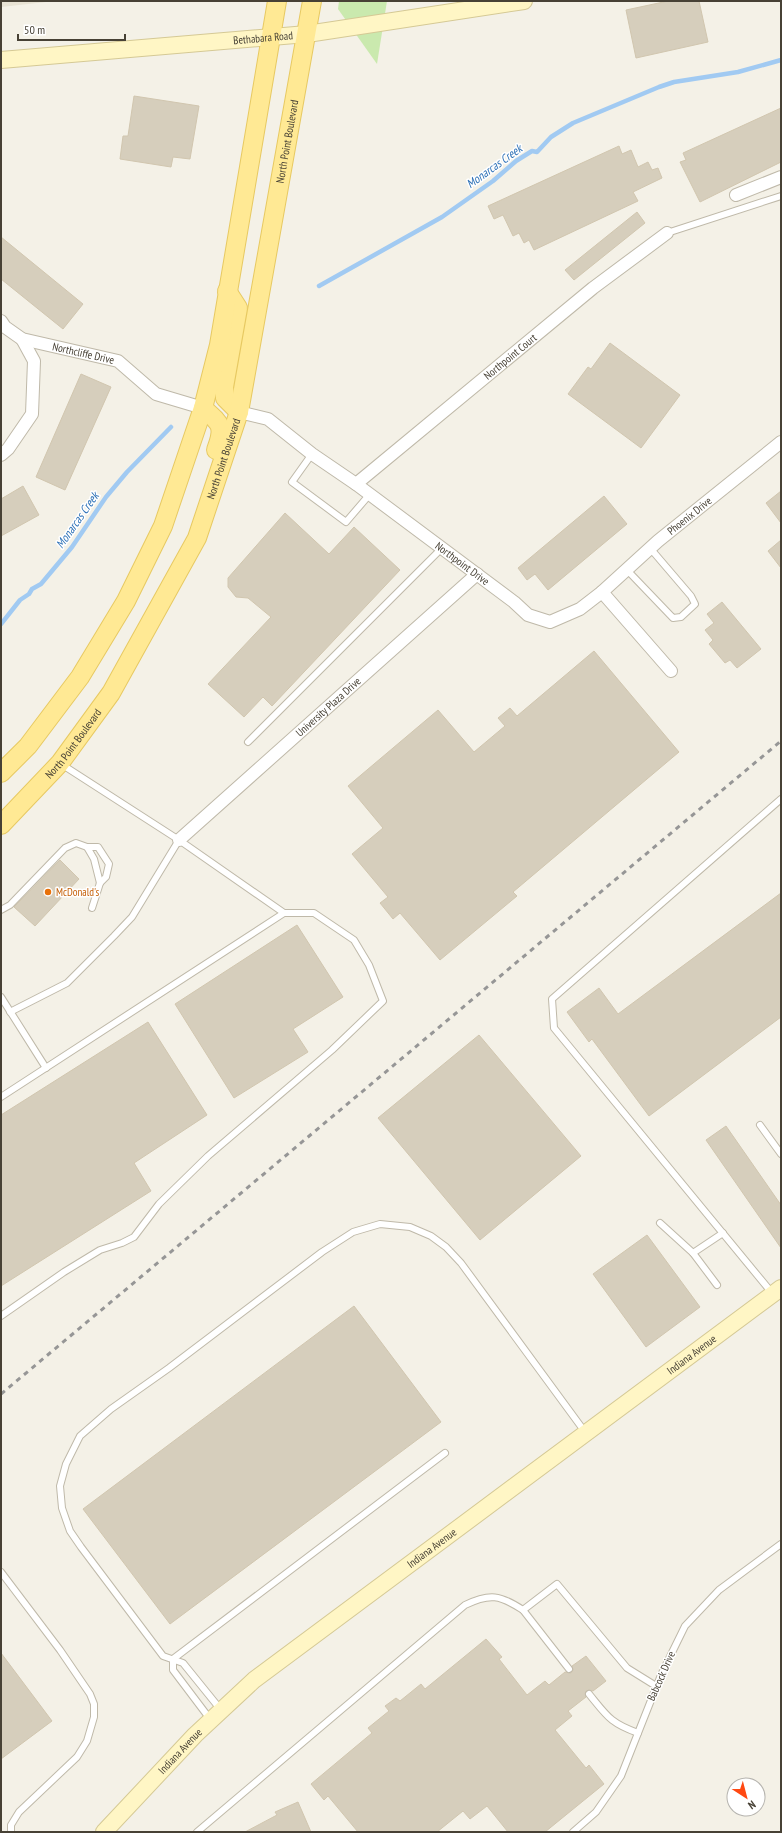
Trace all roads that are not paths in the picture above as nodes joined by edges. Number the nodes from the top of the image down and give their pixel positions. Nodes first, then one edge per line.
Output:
1 (278, 1) edge
2 (312, 1) edge
3 (524, 1) edge
4 (306, 34) junction
5 (272, 36) junction
6 (1, 60) edge
7 (781, 177) edge
8 (736, 195) dead end
9 (781, 196) edge
10 (667, 233) joint
11 (227, 291) junction
12 (1, 321) edge
13 (22, 339) junction
14 (203, 408) junction
15 (239, 412) junction
16 (781, 442) edge
17 (312, 454) junction
18 (1, 455) edge
19 (356, 484) junction
20 (370, 494) junction
21 (442, 548) junction
22 (650, 548) junction
23 (189, 555) junction
24 (627, 570) junction
25 (477, 574) junction
26 (602, 592) junction
27 (671, 671) dead end
28 (248, 742) dead end
29 (60, 763) junction
30 (1, 773) edge
31 (781, 799) edge
32 (1, 825) edge
33 (179, 840) junction
34 (87, 848) junction
35 (100, 883) junction
36 (92, 908) dead end
37 (1, 910) edge
38 (284, 913) junction
39 (1, 997) edge
40 (10, 1012) junction
41 (46, 1068) junction
42 (1, 1097) edge
43 (760, 1125) dead end
44 (781, 1154) edge
45 (660, 1223) dead end
46 (723, 1233) junction
47 (693, 1253) junction
48 (717, 1285) dead end
49 (777, 1291) edge
50 (1, 1316) edge
51 (586, 1433) junction
52 (445, 1453) dead end
53 (781, 1544) edge
54 (1, 1572) edge
55 (523, 1610) junction
56 (173, 1659) junction
57 (569, 1669) dead end
58 (656, 1686) junction
59 (589, 1694) dead end
60 (216, 1715) junction
61 (638, 1733) junction
62 (10, 1832) edge
63 (104, 1832) edge
64 (197, 1832) edge
65 (572, 1832) edge

1 - 5 main road
2 - 4 main road, North Point Boulevard
3 - 4 main road, Bethabara Road
4 - 5 main road, Bethabara Road
4 - 15 main road, North Point Boulevard
5 - 6 main road, Bethabara Road
5 - 11 main road
7 - 8 street
9 - 10 lane
10 - 19 street, Northpoint Court
11 - 14 main road
11 - 15 main road
12 - 13 street, Northcliffe Drive
13 - 14 street, Northcliffe Drive
13 - 18 street, Northcliffe Drive
14 - 23 main road
14 - 30 main road
15 - 17 street, Northpoint Drive
15 - 23 main road, North Point Boulevard
16 - 22 street, Phoenix Drive
17 - 19 street, Northpoint Drive
17 - 20 lane
19 - 20 street, Northpoint Drive
20 - 21 street, Northpoint Drive
21 - 25 street, Northpoint Drive
21 - 28 lane
22 - 24 street, Phoenix Drive
22 - 24 lane
23 - 29 main road, North Point Boulevard
24 - 26 street, Phoenix Drive
25 - 26 street, Northpoint Drive
25 - 33 street, University Plaza Drive
26 - 27 street
29 - 32 main road, North Point Boulevard
29 - 33 lane
31 - 46 lane
33 - 38 lane
33 - 40 lane
34 - 35 lane
34 - 35 lane
34 - 37 lane
35 - 36 lane
38 - 41 lane
38 - 50 lane
39 - 40 lane
40 - 41 lane
41 - 42 lane
43 - 44 lane
45 - 47 lane
46 - 47 lane
46 - 49 lane
47 - 48 lane
49 - 51 main road, Indiana Avenue
51 - 56 lane
51 - 60 main road, Indiana Avenue
52 - 56 lane
53 - 58 lane, Babcock Drive
54 - 62 lane
55 - 57 lane
55 - 58 lane
55 - 64 lane
56 - 60 lane
56 - 60 lane
58 - 61 lane, Babcock Drive
59 - 61 lane
60 - 63 main road, Indiana Avenue
61 - 65 lane, Babcock Drive

